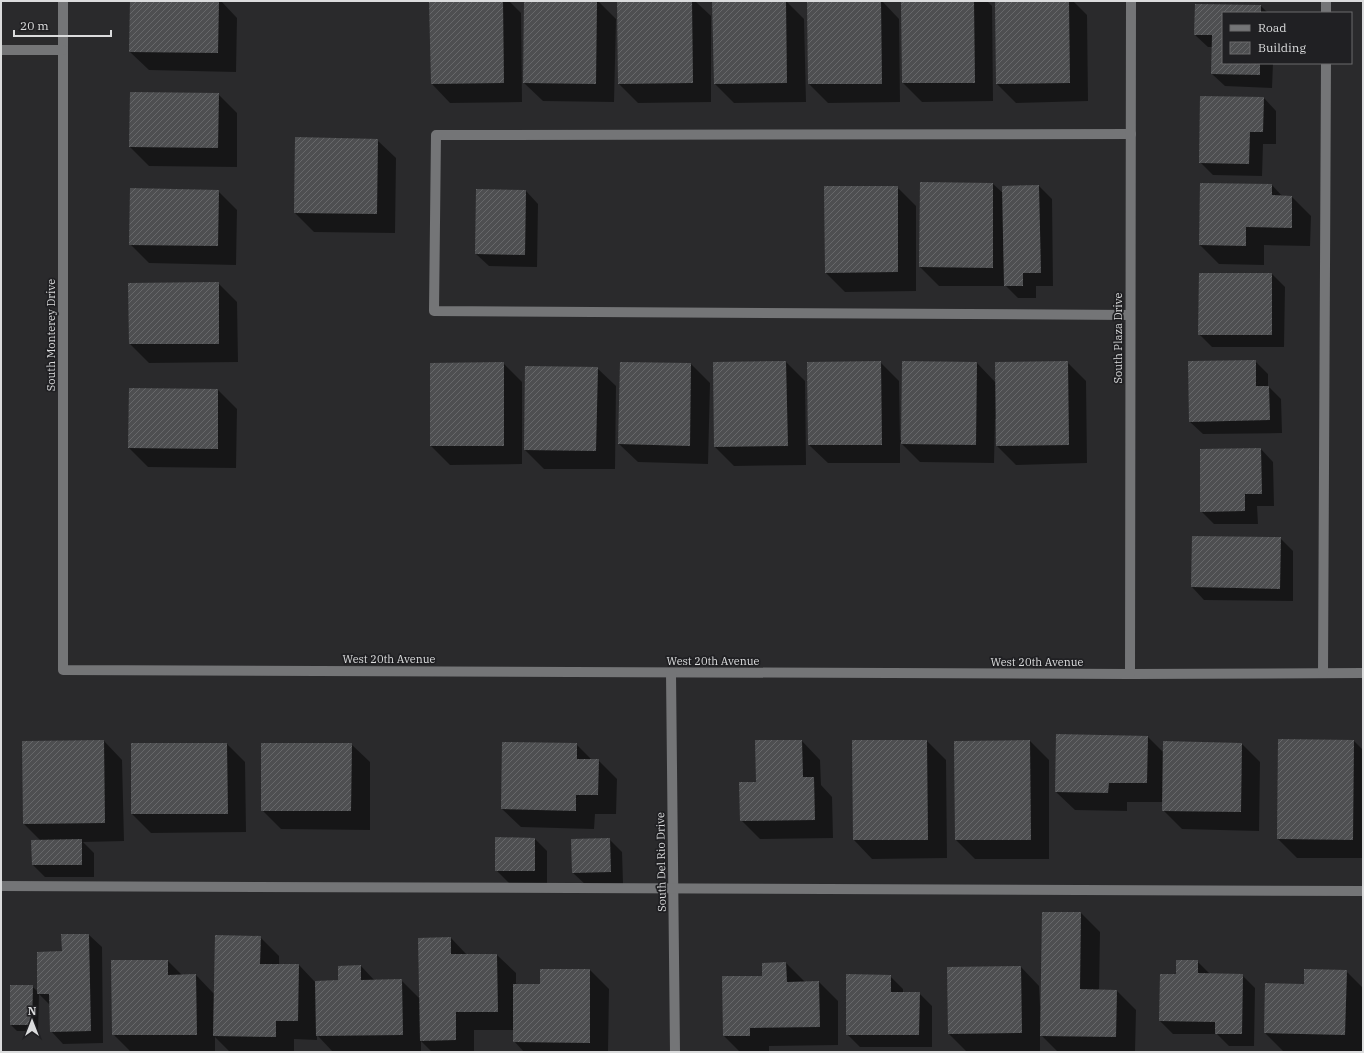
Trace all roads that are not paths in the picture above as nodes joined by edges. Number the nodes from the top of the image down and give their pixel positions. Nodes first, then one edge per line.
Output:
1 (63, 1) edge
2 (1131, 1) edge
3 (1326, 1) edge
4 (1326, 12) edge
5 (1, 50) edge
6 (63, 50) junction
7 (1326, 64) edge
8 (1131, 134) junction
9 (1130, 315) junction
10 (63, 670) joint
11 (671, 673) junction
12 (1323, 673) junction
13 (1363, 673) edge
14 (1130, 674) junction
15 (1, 886) edge
16 (673, 889) junction
17 (1363, 891) edge
18 (675, 1052) edge

1 - 6 street, South Monterey Drive
2 - 8 street, South Plaza Drive
3 - 4 street
5 - 6 street
6 - 10 street, South Monterey Drive
7 - 12 street
8 - 9 street, South Plaza Drive
8 - 9 street
9 - 14 street, South Plaza Drive
10 - 11 street, West 20th Avenue
11 - 14 street, West 20th Avenue
11 - 16 street, South Del Rio Drive
12 - 13 street, West 20th Avenue
12 - 14 street, West 20th Avenue
15 - 16 street
16 - 17 street
16 - 18 street, South Del Rio Drive

